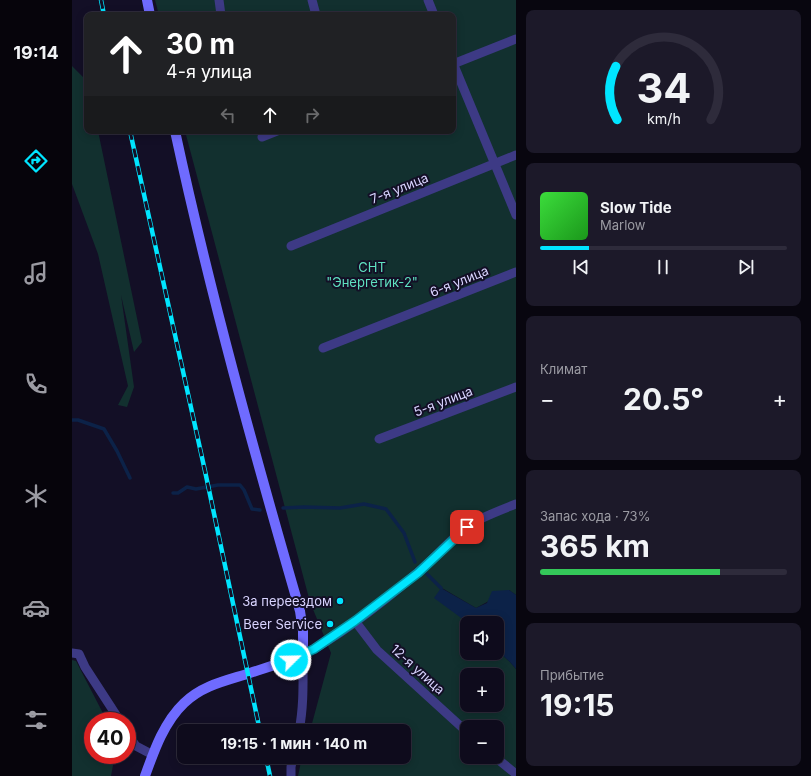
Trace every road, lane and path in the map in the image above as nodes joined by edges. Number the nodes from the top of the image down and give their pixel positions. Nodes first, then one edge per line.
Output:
1 (147, 0) edge
2 (219, 0) edge
3 (312, 0) edge
4 (428, 0) edge
5 (149, 12) edge
6 (221, 12) edge
7 (315, 12) edge
8 (433, 12) edge
9 (516, 39) edge
10 (456, 63) edge
11 (456, 71) edge
12 (176, 134) edge
13 (270, 134) edge
14 (262, 137) dead end
15 (516, 155) edge
16 (495, 163) junction
17 (516, 216) edge
18 (291, 246) dead end
19 (516, 272) edge
20 (323, 348) dead end
21 (516, 387) edge
22 (378, 439) dead end
23 (516, 504) edge
24 (355, 621) junction
25 (72, 653) edge
26 (302, 655) junction
27 (114, 712) edge
28 (301, 724) edge
29 (460, 726) edge
30 (136, 746) edge
31 (153, 755) junction
32 (292, 764) edge
33 (503, 764) edge
34 (516, 774) edge
35 (145, 776) edge
36 (291, 776) edge

1 - 5 street
2 - 6 street
3 - 7 street
4 - 8 street
9 - 10 street
11 - 16 street
12 - 26 street
13 - 14 street
15 - 16 street, 7-я улица
16 - 17 street
16 - 18 street, 7-я улица
19 - 20 street, 6-я улица
21 - 22 street, 5-я улица
23 - 24 street
24 - 26 street
24 - 29 street, 12-я улица
25 - 27 street
26 - 28 street
26 - 31 street
30 - 31 street
31 - 35 street
32 - 36 street
33 - 34 street

